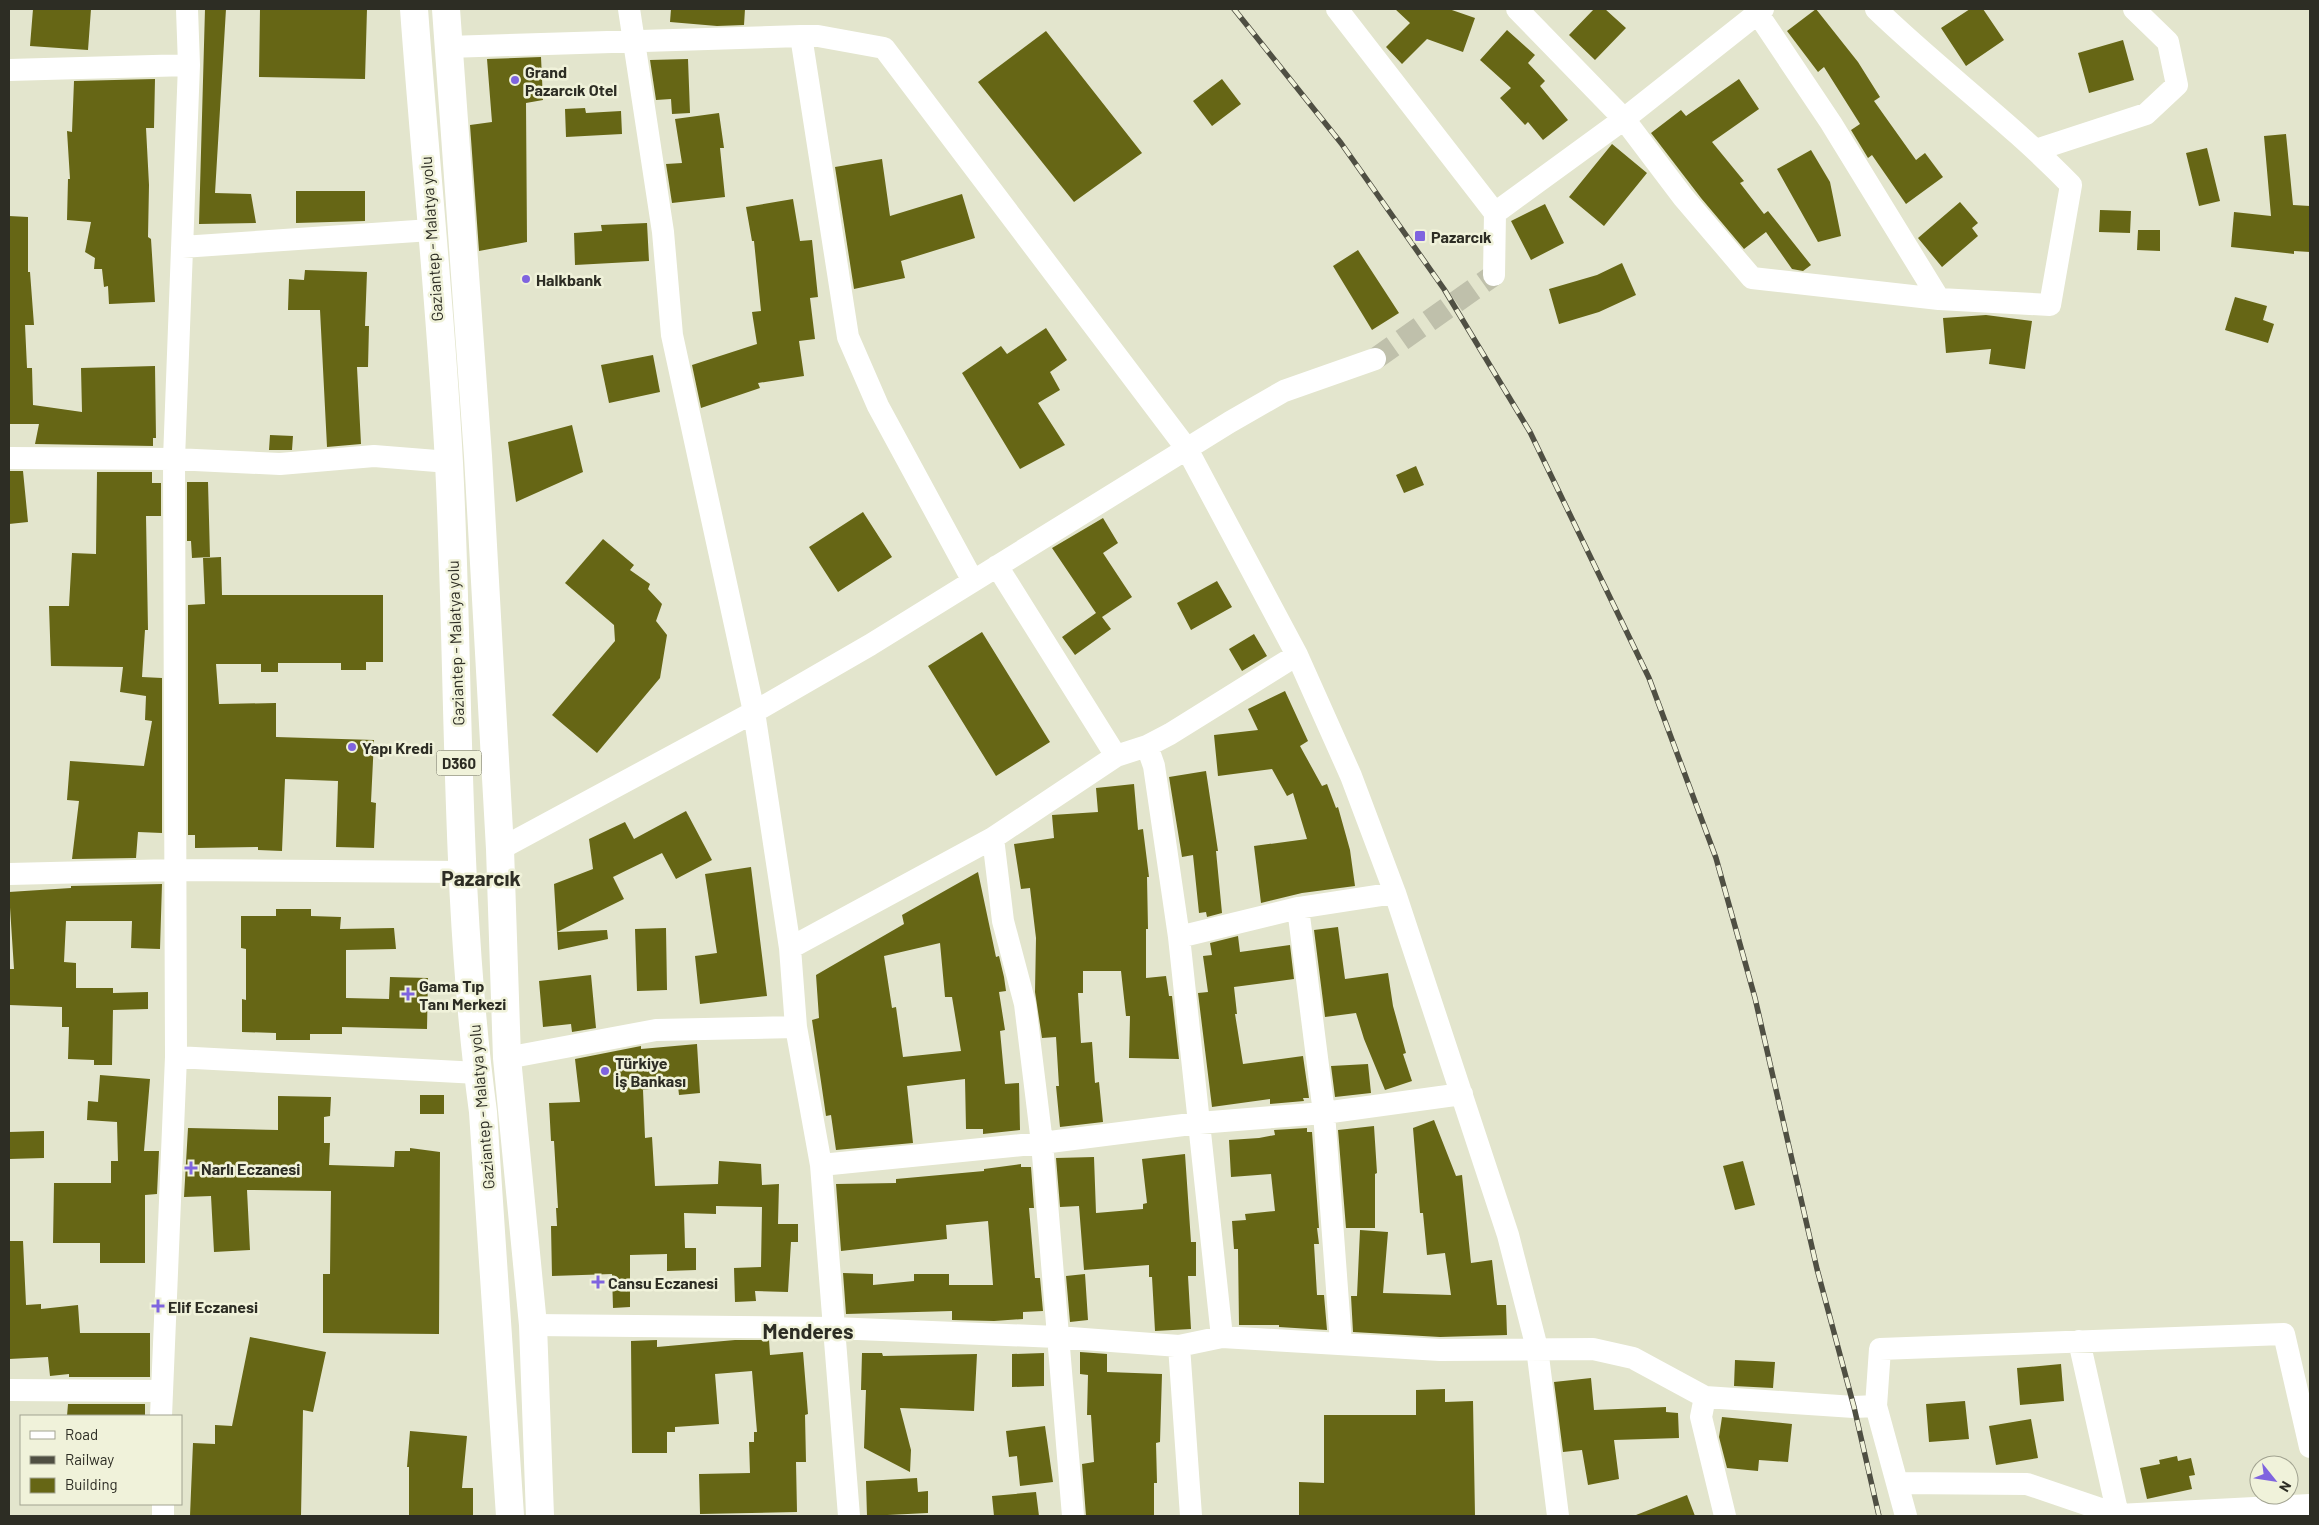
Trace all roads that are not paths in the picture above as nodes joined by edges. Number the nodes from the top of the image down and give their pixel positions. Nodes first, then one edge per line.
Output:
1 (187, 9) edge
2 (414, 9) edge
3 (446, 9) edge
4 (629, 9) edge
5 (1337, 9) edge
6 (1517, 9) edge
7 (1876, 9) edge
8 (2134, 9) edge
9 (1761, 11) edge
10 (801, 36) junction
11 (633, 41) junction
12 (448, 47) junction
13 (189, 64) junction
14 (9, 70) edge
15 (1624, 119) junction
16 (2036, 150) junction
17 (1495, 213) junction
18 (431, 230) junction
19 (182, 247) junction
20 (1494, 275) dead end
21 (1939, 299) junction
22 (1375, 359) tunnel mouth
23 (1187, 449) junction
24 (9, 458) edge
25 (174, 460) junction
26 (449, 462) junction
27 (997, 566) junction
28 (973, 581) junction
29 (1297, 655) junction
30 (754, 712) junction
31 (1147, 746) junction
32 (1116, 756) junction
33 (993, 838) junction
34 (500, 849) junction
35 (175, 870) junction
36 (463, 872) junction
37 (9, 874) edge
38 (1396, 893) junction
39 (1298, 908) junction
40 (1179, 937) junction
41 (790, 948) junction
42 (796, 1027) junction
43 (176, 1057) junction
44 (507, 1058) junction
45 (478, 1073) junction
46 (1462, 1094) junction
47 (1324, 1114) junction
48 (1199, 1123) junction
49 (1042, 1143) junction
50 (821, 1165) junction
51 (533, 1325) junction
52 (833, 1328) junction
53 (1057, 1337) junction
54 (1222, 1337) junction
55 (1341, 1342) junction
56 (2079, 1342) junction
57 (1179, 1346) junction
58 (1537, 1348) junction
59 (9, 1390) edge
60 (161, 1391) junction
61 (1705, 1397) junction
62 (1876, 1406) junction
63 (161, 1415) edge
64 (2310, 1447) edge
65 (1897, 1483) junction
66 (2310, 1505) edge
67 (510, 1516) edge
68 (540, 1516) edge
69 (849, 1516) edge
70 (1073, 1516) edge
71 (1191, 1516) edge
72 (1558, 1516) edge
73 (1724, 1516) edge
74 (1906, 1516) edge
75 (2118, 1516) edge

1 - 13 street
2 - 18 highway, Gaziantep - Malatya yolu / D360
3 - 12 highway, Gaziantep - Malatya yolu / D360
4 - 11 street
5 - 17 street
6 - 15 street
7 - 16 street
8 - 16 street
9 - 15 street
9 - 21 street
10 - 11 street
10 - 23 street
10 - 28 street
11 - 12 street
11 - 30 street
12 - 34 highway, Gaziantep - Malatya yolu / D360
13 - 14 street
13 - 19 street
15 - 17 street
15 - 21 street
16 - 21 street
17 - 20 street
18 - 19 street
18 - 26 highway, Gaziantep - Malatya yolu / D360
19 - 25 street
22 - 23 street
23 - 27 street
23 - 29 street
24 - 25 street
25 - 26 street
25 - 35 street
26 - 36 highway, Gaziantep - Malatya yolu / D360
27 - 28 street
27 - 32 street
28 - 30 street
29 - 31 street
29 - 38 street
30 - 34 street
30 - 41 street
31 - 32 street
31 - 40 street
32 - 33 street
33 - 41 street
33 - 49 street
34 - 44 highway, Gaziantep - Malatya yolu / D360
35 - 36 street
35 - 37 street
35 - 43 street
36 - 45 highway, Gaziantep - Malatya yolu / D360
38 - 39 street
38 - 46 street
39 - 40 street
39 - 47 street
40 - 48 street
41 - 42 street
42 - 44 street
42 - 50 street
43 - 45 street
43 - 60 street
44 - 51 highway, Gaziantep - Malatya yolu / D360
45 - 67 highway, Gaziantep - Malatya yolu / D360
46 - 47 street
46 - 58 street
47 - 48 street
47 - 55 street
48 - 49 street
48 - 54 street
49 - 50 street
49 - 53 street
50 - 52 street
51 - 52 street
51 - 68 highway, Gaziantep - Malatya yolu / D360
52 - 53 street
52 - 69 street
53 - 57 street
53 - 70 street
54 - 55 street
54 - 57 street
55 - 58 street
56 - 62 street
56 - 64 street
56 - 75 street
57 - 71 street
58 - 61 street
58 - 72 street
59 - 60 street
60 - 63 street
61 - 62 street
61 - 73 street
62 - 65 street
65 - 74 street
65 - 75 street
66 - 75 street

